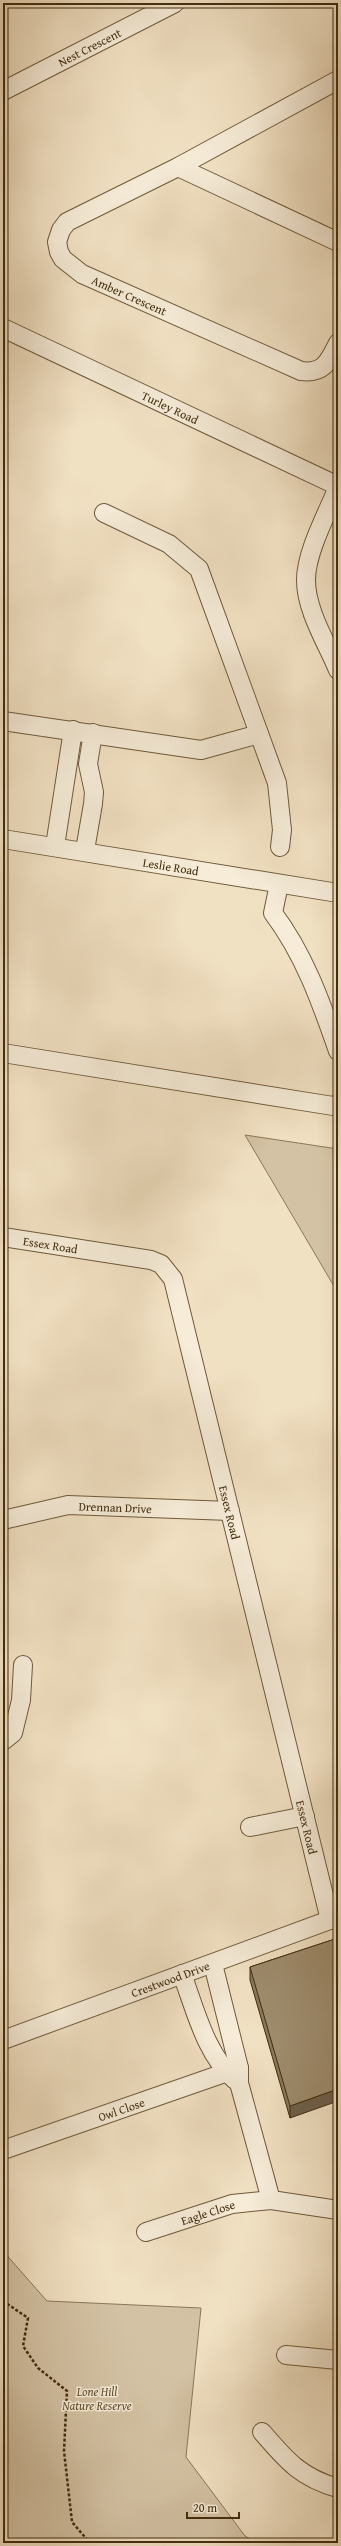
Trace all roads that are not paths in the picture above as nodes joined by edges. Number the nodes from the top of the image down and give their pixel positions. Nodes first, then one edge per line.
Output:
1 (175, 3) edge
2 (338, 80) edge
3 (3, 91) edge
4 (178, 167) junction
5 (338, 242) edge
6 (3, 328) edge
7 (338, 343) edge
8 (338, 487) edge
9 (104, 513) dead end
10 (338, 670) edge
11 (3, 721) edge
12 (73, 730) junction
13 (92, 733) junction
14 (259, 734) junction
15 (3, 838) edge
16 (55, 846) junction
17 (280, 847) dead end
18 (85, 850) junction
19 (279, 884) junction
20 (338, 893) edge
21 (332, 1015) edge
22 (338, 1050) edge
23 (3, 1053) edge
24 (338, 1104) edge
25 (3, 1237) edge
26 (230, 1511) junction
27 (3, 1520) edge
28 (23, 1665) dead end
29 (3, 1741) edge
30 (305, 1816) junction
31 (250, 1827) dead end
32 (334, 1919) edge
33 (213, 1964) junction
34 (182, 1974) junction
35 (3, 2040) edge
36 (235, 2075) junction
37 (3, 2150) edge
38 (271, 2200) junction
39 (338, 2210) edge
40 (146, 2232) dead end
41 (286, 2355) dead end
42 (338, 2360) edge
43 (262, 2432) dead end
44 (338, 2488) edge

1 - 3 street, Nest Crescent
2 - 4 street, Amber Crescent
4 - 5 street
4 - 7 street, Amber Crescent
6 - 8 street, Turley Road
8 - 10 street
9 - 14 street
11 - 12 street
12 - 13 street
12 - 16 street
13 - 14 street
13 - 18 street
14 - 17 street
15 - 16 street, Leslie Road
16 - 18 street, Leslie Road
18 - 19 street, Leslie Road
19 - 20 street, Leslie Road
19 - 21 street
21 - 22 street
23 - 24 street
25 - 26 street, Essex Road
26 - 27 street, Drennan Drive
26 - 30 street, Essex Road
28 - 29 street
30 - 31 street
30 - 32 street, Essex Road
32 - 33 street, Crestwood Drive
33 - 34 street, Crestwood Drive
33 - 36 street
34 - 35 street, Crestwood Drive
34 - 36 street
36 - 37 street, Owl Close
36 - 38 street
38 - 39 street, Eagle Close
38 - 40 street, Eagle Close
41 - 42 street
43 - 44 street

